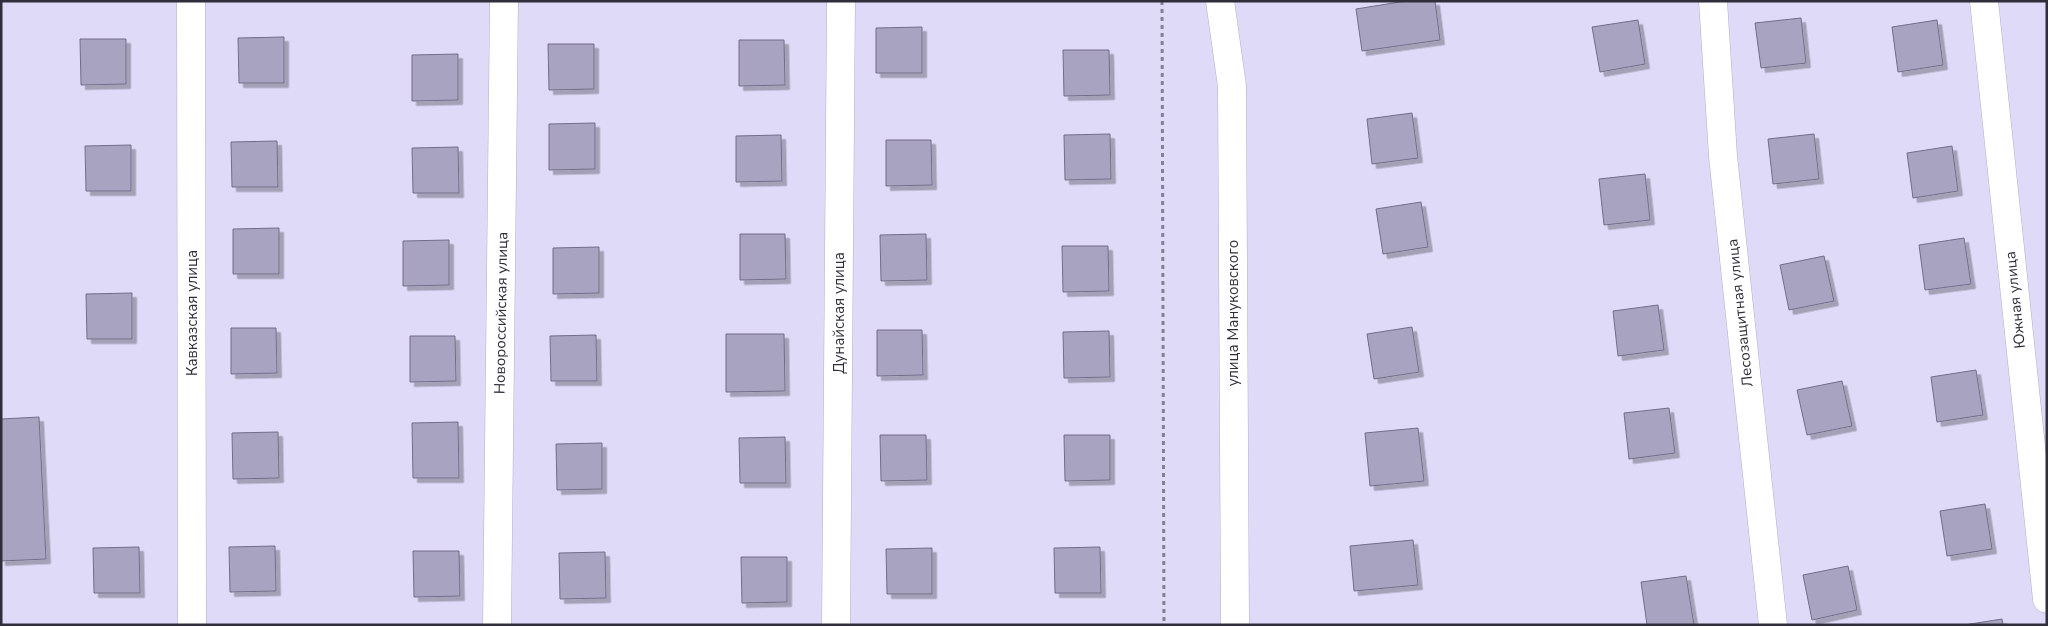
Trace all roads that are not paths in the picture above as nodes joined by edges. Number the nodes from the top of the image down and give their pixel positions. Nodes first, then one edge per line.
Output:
1 (191, 1) edge
2 (504, 1) edge
3 (841, 1) edge
4 (1220, 1) edge
5 (1713, 1) edge
6 (1984, 1) edge
7 (2047, 599) edge
8 (192, 625) edge
9 (497, 625) edge
10 (836, 625) edge
11 (1235, 625) edge
12 (1773, 625) edge

1 - 8 street, Кавказская улица
2 - 9 street, Новороссийская улица
3 - 10 street, Дунайская улица
4 - 11 street, улица Мануковского
5 - 12 street, Лесозащитная улица
6 - 7 street, Южная улица

